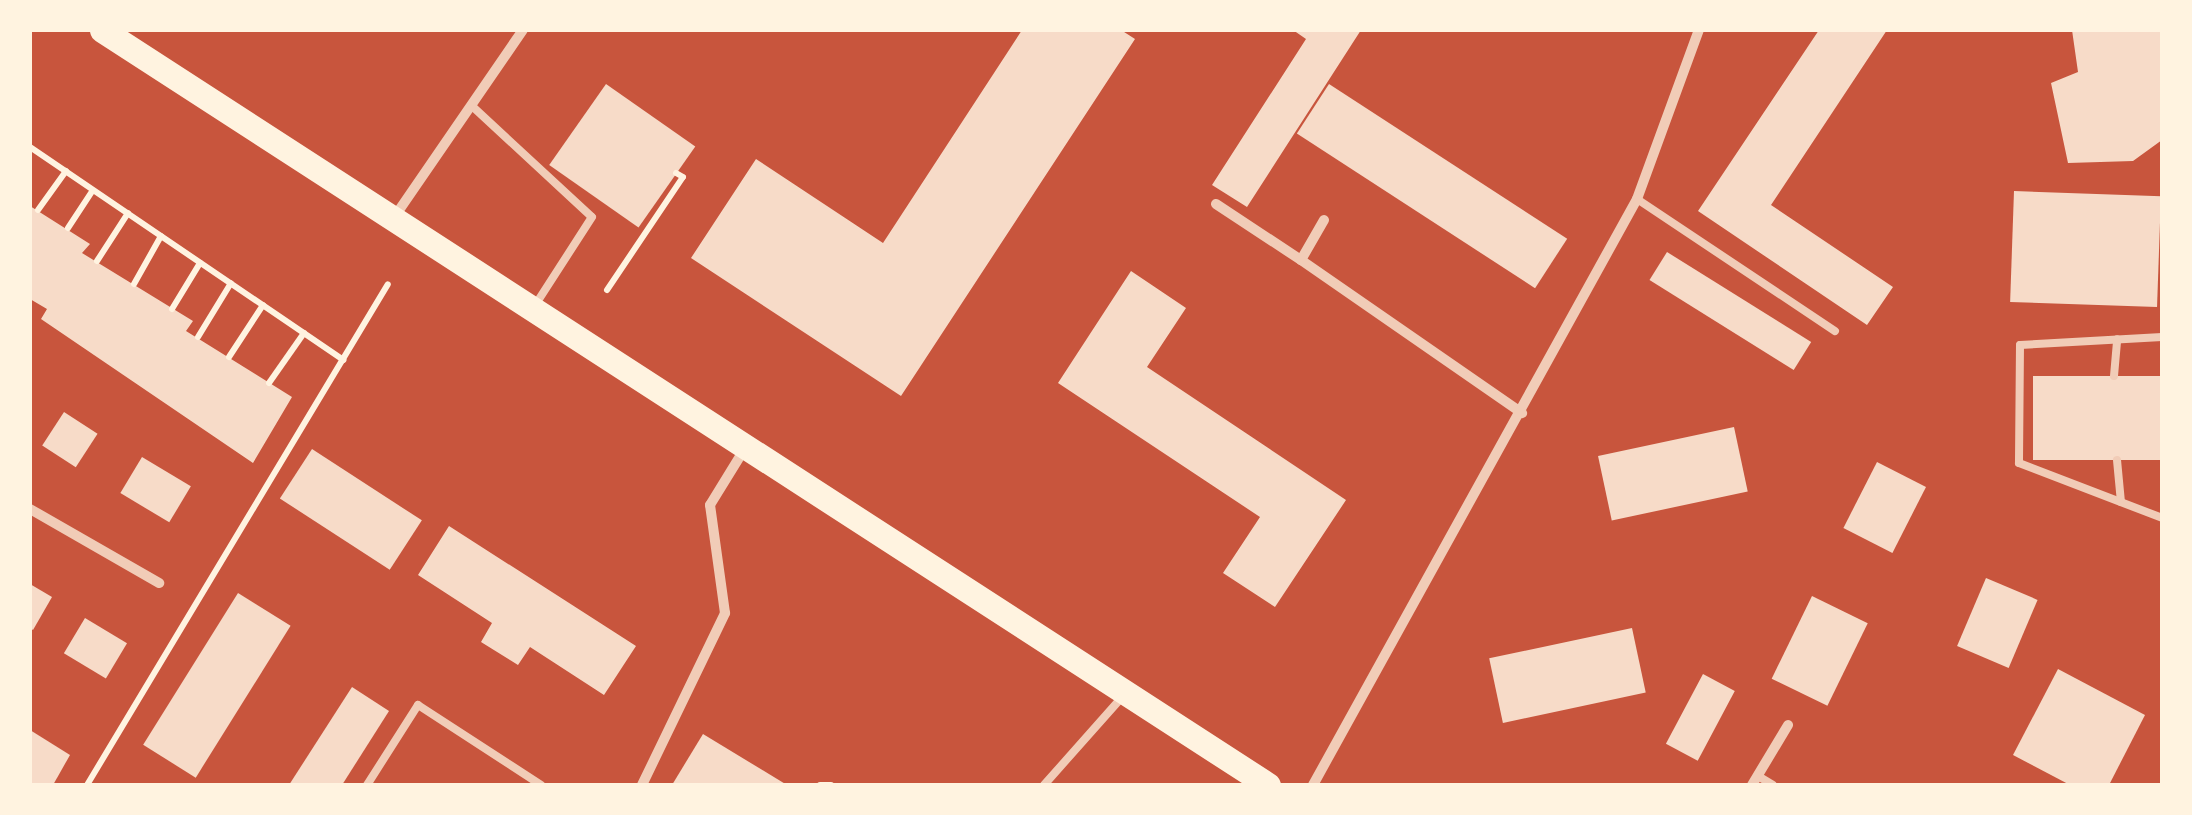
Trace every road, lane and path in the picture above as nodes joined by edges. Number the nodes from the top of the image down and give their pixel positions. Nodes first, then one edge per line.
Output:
1 (102, 30) edge
2 (523, 30) edge
3 (1699, 30) edge
4 (472, 106) junction
5 (30, 147) edge
6 (66, 171) junction
7 (676, 173) dead end
8 (93, 190) junction
9 (1637, 200) junction
10 (1216, 204) dead end
11 (38, 210) dead end
12 (128, 213) junction
13 (1324, 220) dead end
14 (390, 223) junction
15 (68, 228) dead end
16 (161, 236) junction
17 (97, 260) dead end
18 (1301, 260) junction
19 (200, 262) junction
20 (231, 283) junction
21 (134, 284) dead end
22 (388, 284) dead end
23 (607, 290) dead end
24 (263, 305) junction
25 (172, 309) dead end
26 (528, 314) junction
27 (1835, 331) dead end
28 (304, 333) junction
29 (198, 337) dead end
30 (2162, 337) edge
31 (2117, 339) junction
32 (229, 356) dead end
33 (343, 360) junction
34 (2114, 376) dead end
35 (269, 383) dead end
36 (1522, 413) junction
37 (742, 453) junction
38 (2117, 460) dead end
39 (2121, 502) junction
40 (30, 508) edge
41 (2162, 518) edge
42 (158, 583) dead end
43 (1124, 695) junction
44 (1788, 725) dead end
45 (1755, 780) edge
46 (87, 785) edge
47 (367, 785) edge
48 (541, 785) edge
49 (642, 785) edge
50 (820, 785) edge
51 (830, 785) edge
52 (1044, 785) edge
53 (1268, 785) edge
54 (1314, 785) edge
55 (1772, 785) edge

1 - 14 main road
2 - 4 street
3 - 9 street
4 - 14 street
4 - 26 lane
5 - 6 path
6 - 8 path
6 - 11 path
7 - 23 path
8 - 12 path
8 - 15 path
9 - 27 lane
9 - 36 street
10 - 18 street
12 - 16 path
12 - 17 path
13 - 18 street
14 - 26 main road
16 - 19 path
16 - 21 path
18 - 36 street
19 - 20 path
19 - 25 path
20 - 24 path
20 - 29 path
22 - 33 path
24 - 28 path
24 - 32 path
26 - 37 main road
28 - 33 path
28 - 35 path
30 - 31 lane
31 - 34 lane
31 - 39 lane
33 - 46 path
36 - 54 street
37 - 43 main road
37 - 49 street
38 - 39 lane
39 - 41 lane
40 - 42 street
43 - 52 lane
43 - 53 main road
44 - 45 street
45 - 55 lane
47 - 48 lane
50 - 51 path

